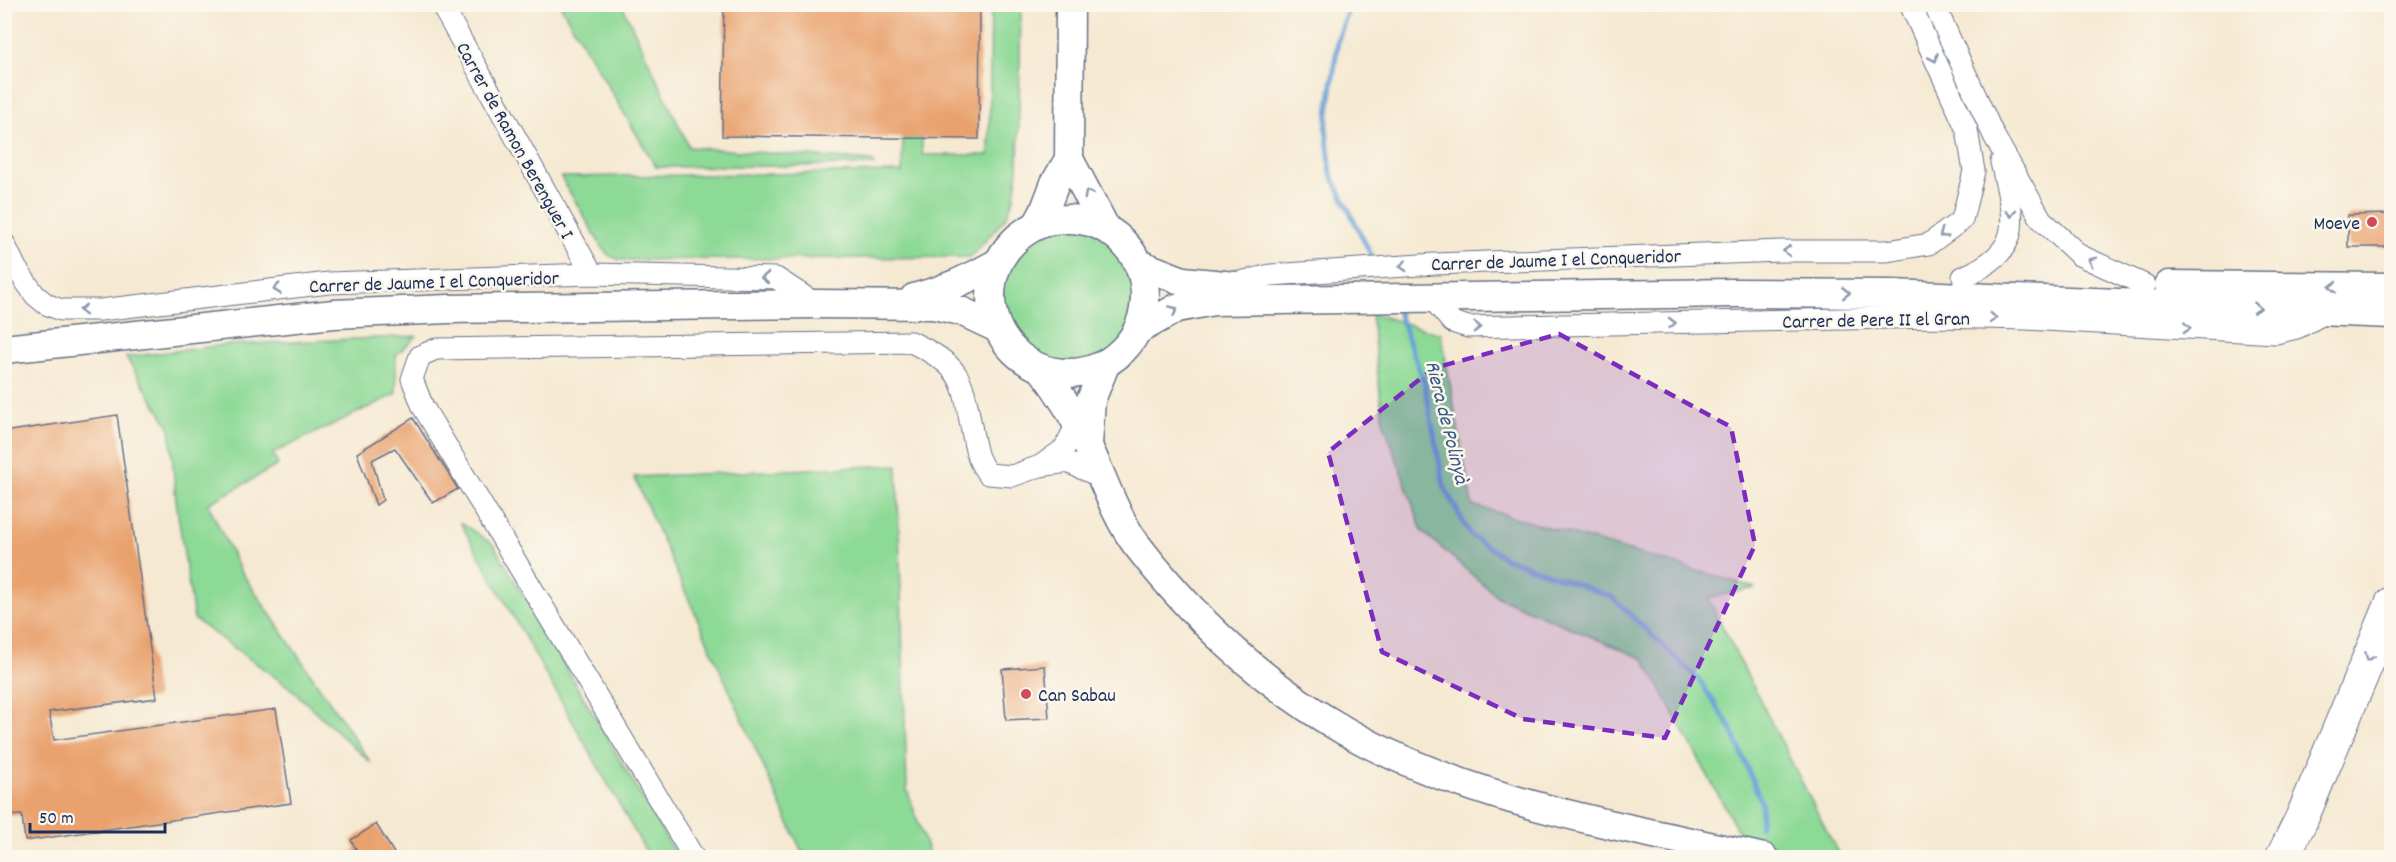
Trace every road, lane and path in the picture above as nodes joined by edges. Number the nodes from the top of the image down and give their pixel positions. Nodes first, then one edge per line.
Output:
1 (441, 4) edge
2 (1070, 4) edge
3 (1910, 4) edge
4 (1934, 4) edge
5 (1994, 136) junction
6 (1069, 159) junction
7 (1038, 223) junction
8 (1106, 230) junction
9 (4, 243) edge
10 (997, 262) junction
11 (1139, 264) junction
12 (592, 274) junction
13 (1963, 277) junction
14 (1227, 285) junction
15 (2145, 285) junction
16 (2391, 287) edge
17 (1372, 294) junction
18 (1418, 294) junction
19 (816, 304) junction
20 (894, 304) junction
21 (2391, 314) edge
22 (995, 327) junction
23 (1138, 330) junction
24 (4, 350) edge
25 (1105, 365) junction
26 (1042, 369) junction
27 (1083, 435) junction
28 (1040, 466) junction
29 (1101, 477) junction
30 (2391, 603) edge
31 (694, 858) edge
32 (1764, 858) edge
33 (2282, 858) edge

1 - 12 street, Carrer de Ramon Berenguer I
2 - 6 main road
3 -> 14 street, Carrer de Jaume I el Conqueridor
4 - 5 street
5 -> 13 street
15 -> 5 street
6 - 7 main road
8 -> 6 main road
7 - 8 main road
7 - 10 main road
8 - 11 main road
12 -> 9 street, Carrer de Jaume I el Conqueridor
10 - 20 main road
10 - 22 main road
11 - 14 main road
11 - 23 main road
19 -> 12 street, Carrer de Jaume I el Conqueridor
13 - 15 main road
13 - 18 main road
14 - 17 main road
16 -> 15 main road
17 - 18 main road
23 -> 17 main road
18 -> 21 main road
19 - 20 main road
19 - 24 main road
20 - 22 main road
22 - 26 main road
23 - 25 main road
25 - 26 main road
25 - 27 main road
26 - 27 main road
27 - 28 street
27 - 29 main road
28 - 29 street
28 - 31 street
29 - 32 main road
30 -> 33 highway

